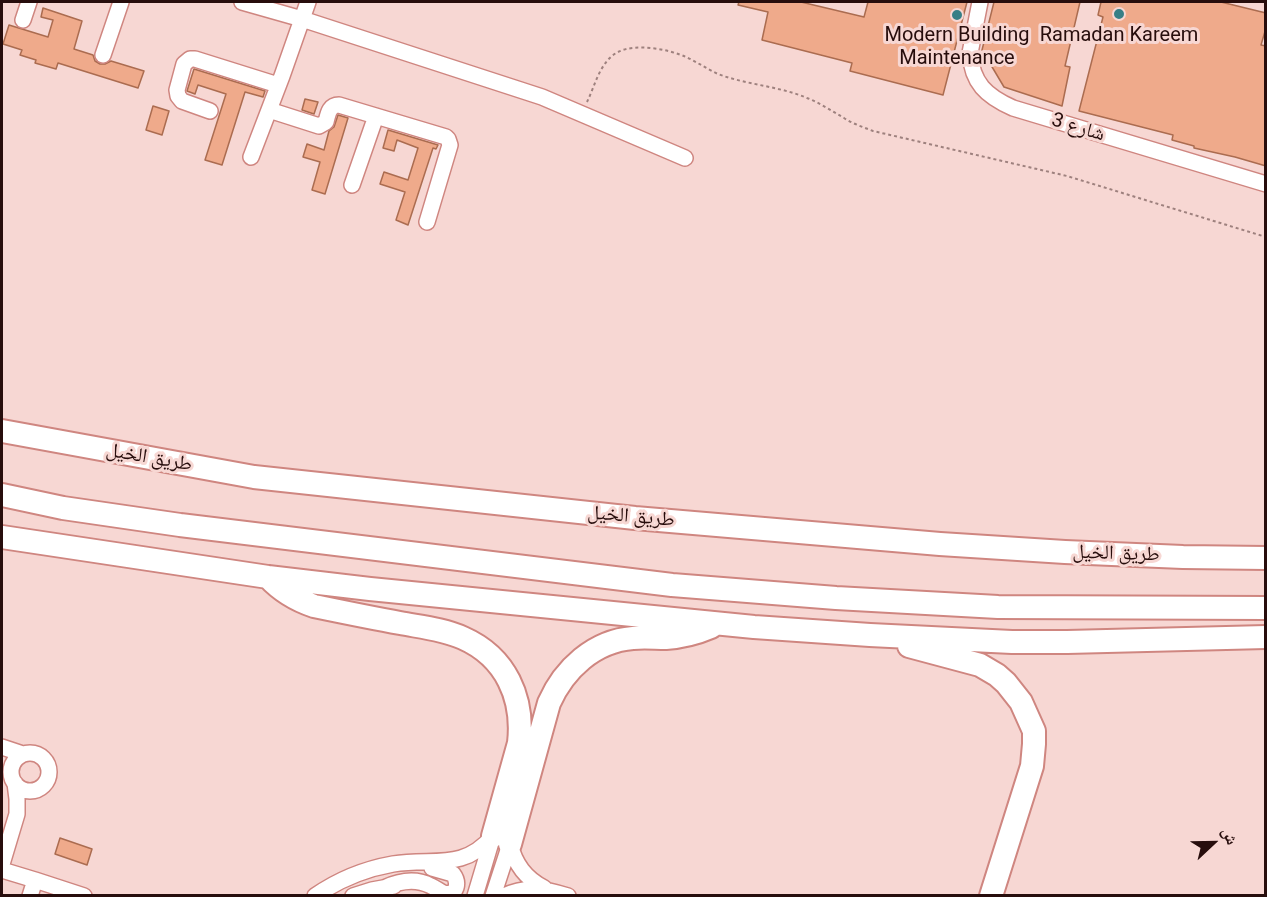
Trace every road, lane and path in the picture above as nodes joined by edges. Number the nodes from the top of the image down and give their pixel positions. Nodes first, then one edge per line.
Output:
1 (29, 2) edge
2 (121, 2) edge
3 (242, 2) edge
4 (308, 2) edge
5 (980, 2) edge
6 (302, 19) junction
7 (23, 20) dead end
8 (103, 55) dead end
9 (278, 85) junction
10 (269, 110) junction
11 (210, 111) dead end
12 (582, 113) junction
13 (376, 116) junction
14 (250, 157) dead end
15 (685, 158) dead end
16 (1266, 184) edge
17 (352, 185) dead end
18 (427, 222) dead end
19 (1266, 237) edge
20 (2, 431) edge
21 (2, 495) edge
22 (2, 537) edge
23 (1266, 558) edge
24 (268, 577) junction
25 (1266, 608) edge
26 (720, 624) junction
27 (870, 635) junction
28 (1266, 637) edge
29 (2, 747) edge
30 (23, 754) junction
31 (9, 777) edge
32 (39, 789) junction
33 (17, 814) junction
34 (7, 830) edge
35 (501, 840) junction
36 (408, 862) junction
37 (2, 864) edge
38 (2, 870) edge
39 (34, 880) junction
40 (384, 888) junction
41 (546, 889) junction
42 (30, 896) edge
43 (84, 896) edge
44 (315, 896) edge
45 (353, 896) edge
46 (431, 896) edge
47 (476, 896) edge
48 (494, 896) edge
49 (504, 896) edge
50 (568, 896) edge
51 (991, 896) edge

1 - 7 street
2 - 8 street
3 - 6 street
4 - 6 street
5 - 16 street, شارع 3
6 - 9 street
6 - 12 street
9 - 10 street
9 - 11 street
10 - 13 street
10 - 14 street
12 - 15 street
12 - 19 path
13 - 17 street
13 - 18 street
20 - 23 highway, طريق الخيل
21 - 25 highway
22 - 24 highway
24 - 26 highway
24 - 35 highway
26 - 27 highway
26 - 35 highway
27 - 28 highway
27 - 51 highway
29 - 30 street
30 - 31 street
30 - 32 street
31 - 32 street
31 - 33 street
32 - 33 street
33 - 34 street
34 - 37 street
35 - 36 street
35 - 41 street
35 - 47 street
35 - 48 street
36 - 40 street
36 - 44 street
38 - 39 street
39 - 42 street
39 - 43 street
40 - 45 street
40 - 46 street
41 - 49 street
41 - 50 street

